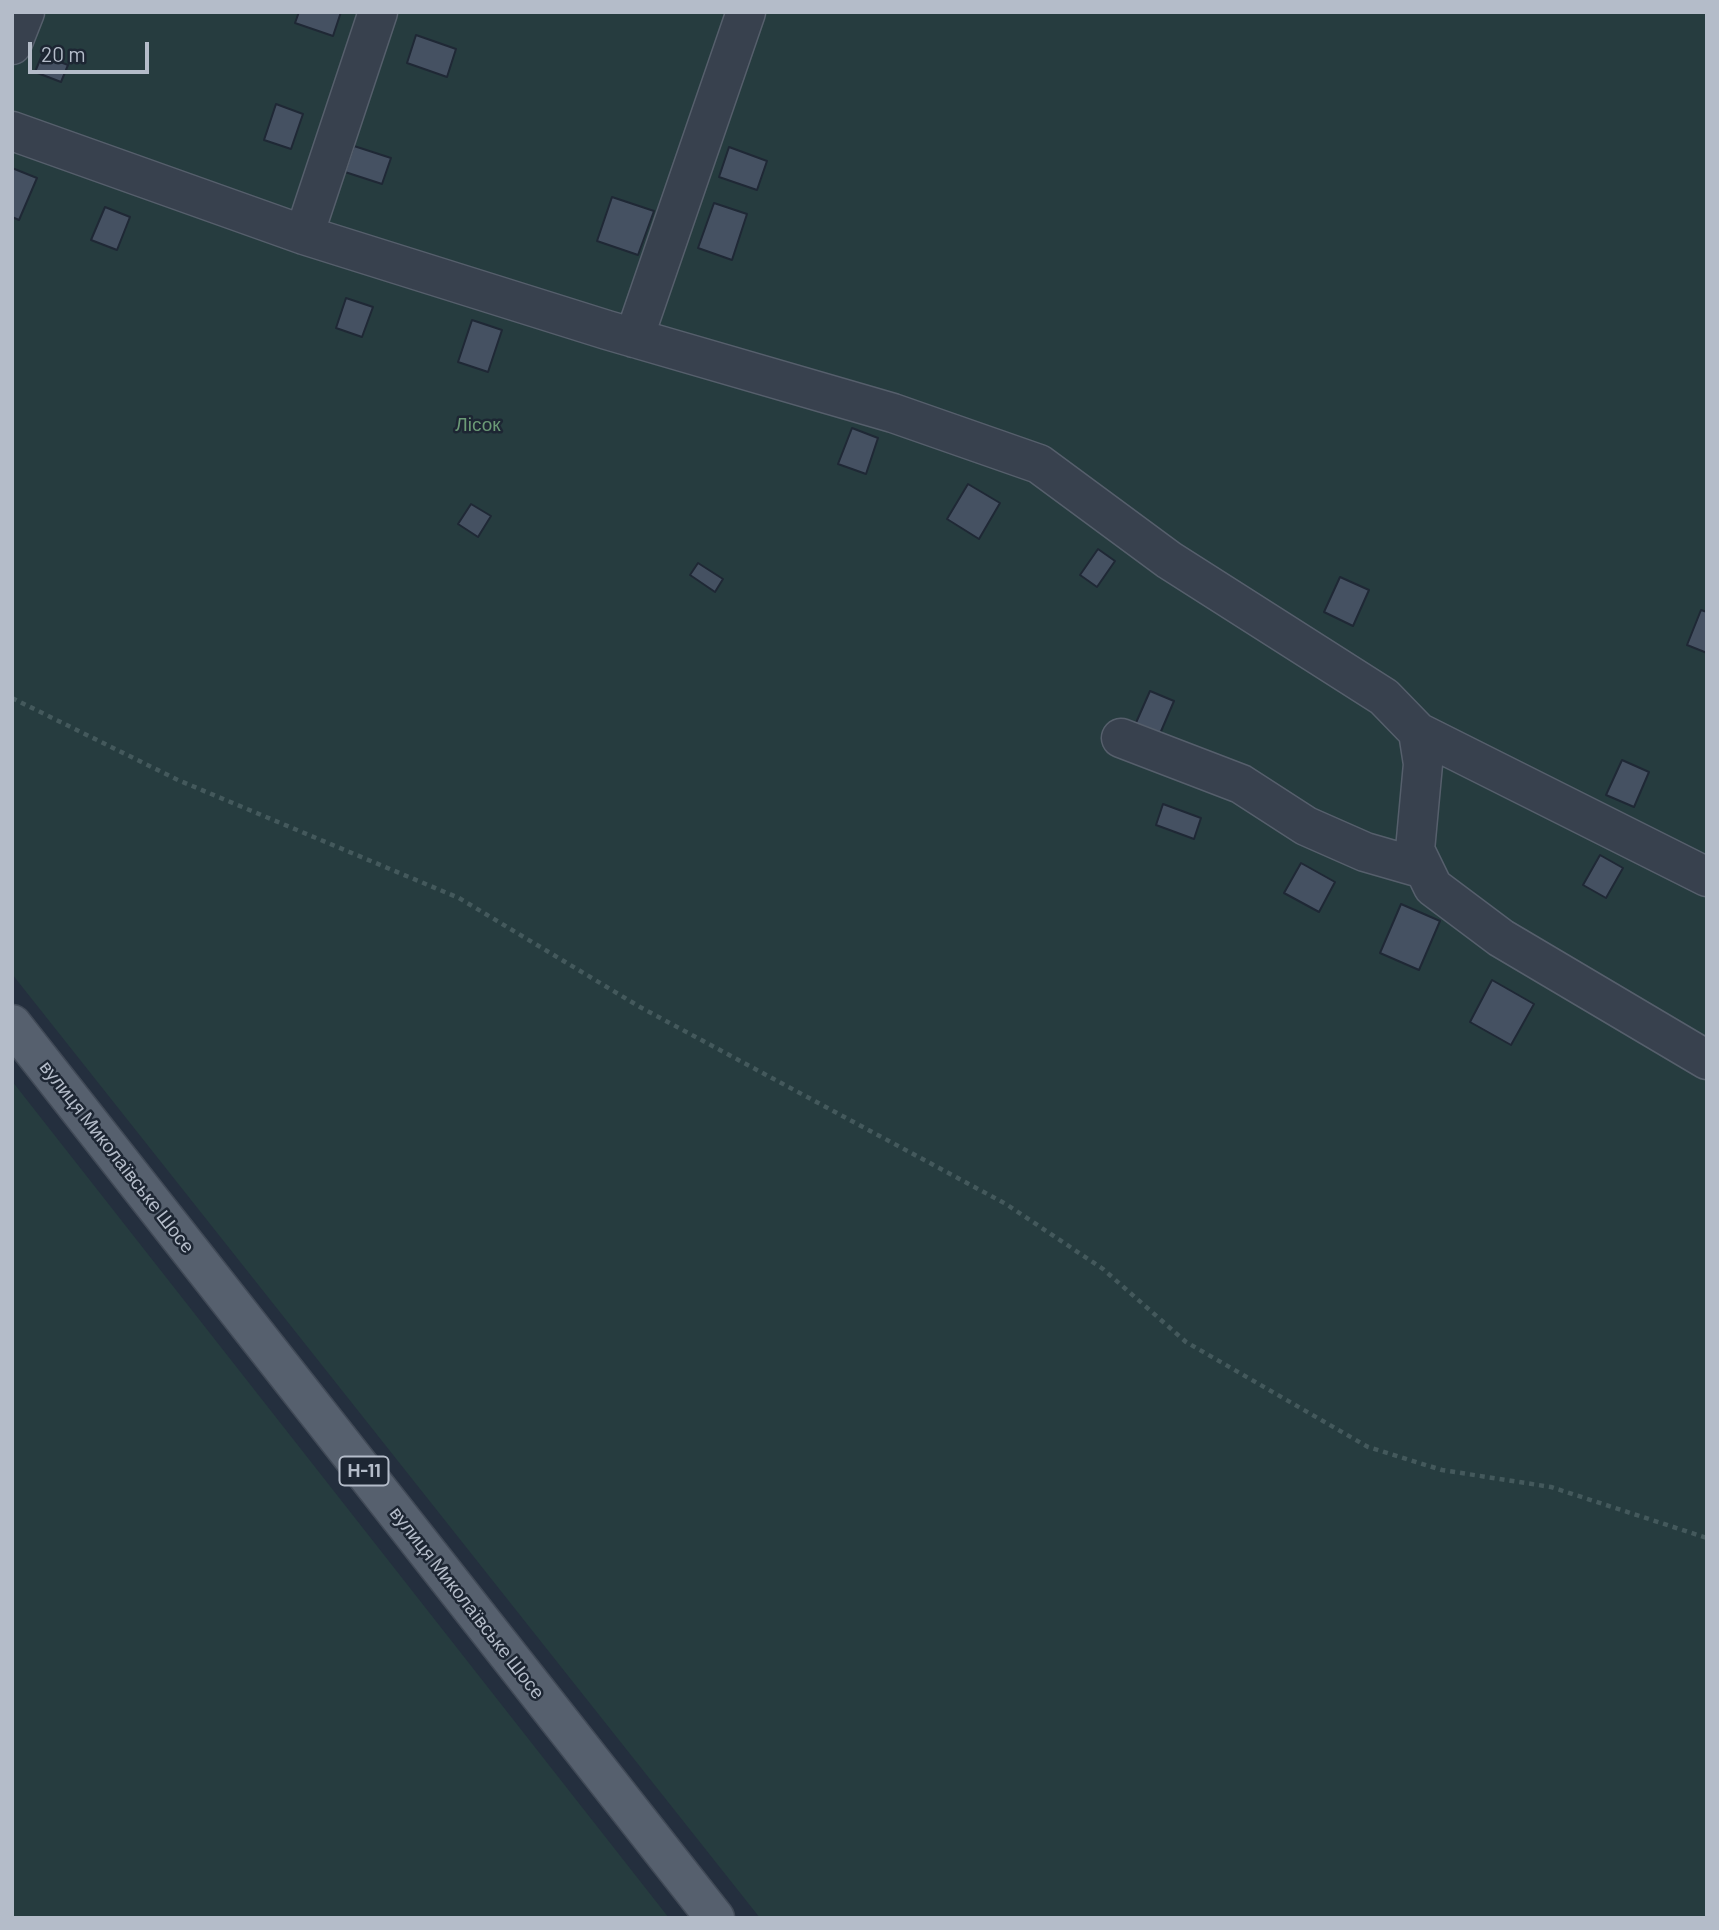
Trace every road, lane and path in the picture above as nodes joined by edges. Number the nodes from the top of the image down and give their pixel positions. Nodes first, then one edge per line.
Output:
1 (25, 12) edge
2 (378, 12) edge
3 (746, 12) edge
4 (12, 45) edge
5 (12, 131) edge
6 (304, 235) junction
7 (634, 338) junction
8 (12, 698) edge
9 (1418, 732) junction
10 (1121, 738) dead end
11 (1424, 869) junction
12 (1707, 877) edge
13 (12, 1024) edge
14 (1707, 1060) edge
15 (1707, 1538) edge
16 (715, 1918) edge

1 - 4 lane
2 - 6 lane
3 - 7 lane
5 - 6 lane
6 - 7 lane
7 - 9 lane
8 - 15 path
9 - 11 lane
9 - 12 lane
10 - 11 lane
11 - 14 lane
13 - 16 main road, вулиця Миколаївське Шосе / Н-11

